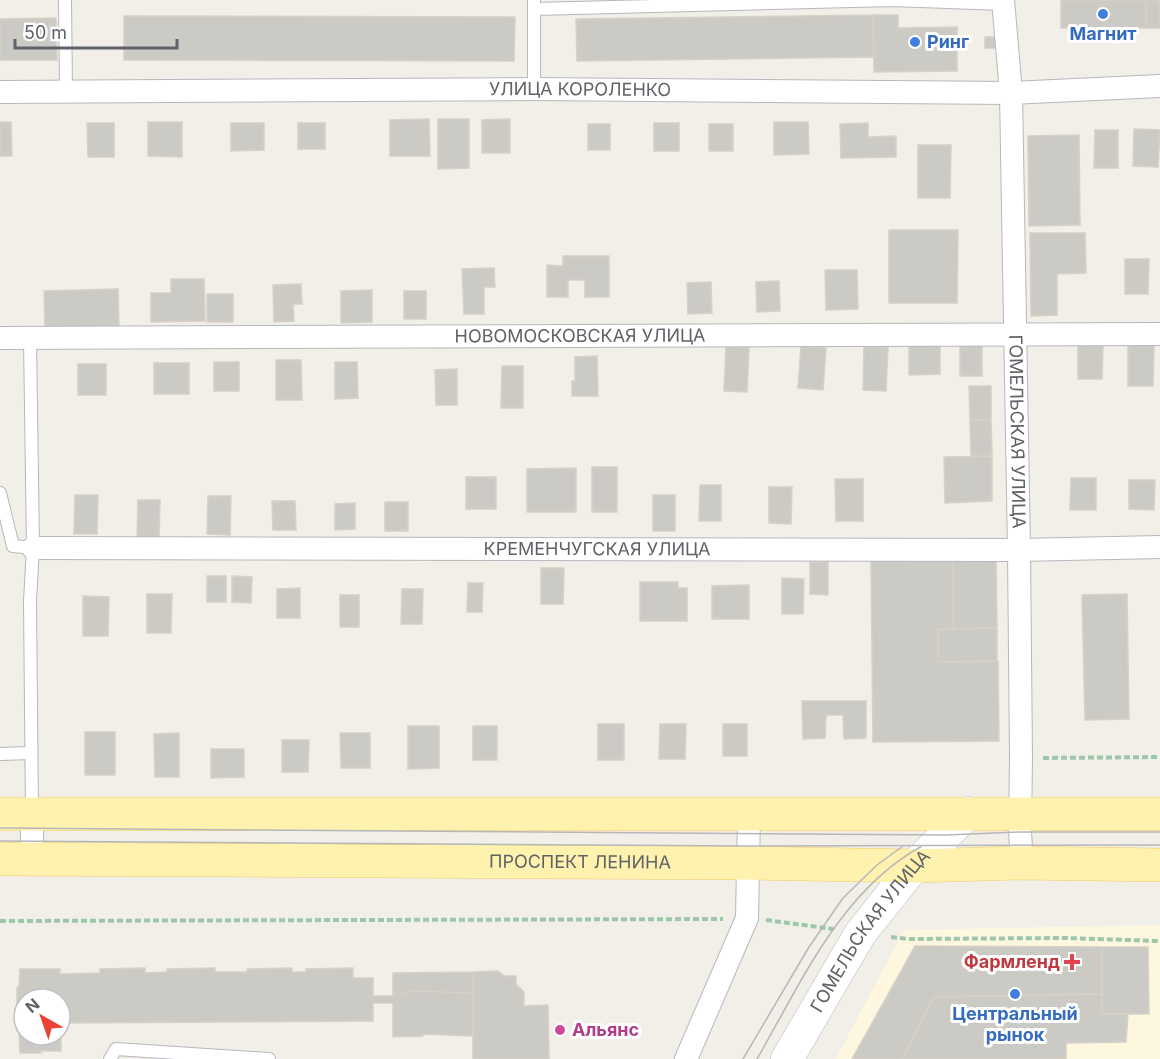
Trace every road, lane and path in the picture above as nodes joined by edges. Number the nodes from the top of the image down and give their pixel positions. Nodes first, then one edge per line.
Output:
1 (65, 0) edge
2 (892, 0) edge
3 (1003, 2) edge
4 (534, 4) edge
5 (1160, 86) edge
6 (534, 89) junction
7 (66, 91) junction
8 (0, 92) edge
9 (1011, 93) junction
10 (1160, 334) edge
11 (1014, 335) junction
12 (30, 338) junction
13 (0, 339) edge
14 (0, 493) edge
15 (1160, 547) edge
16 (33, 548) junction
17 (1019, 550) junction
18 (0, 753) edge
19 (31, 753) junction
20 (1160, 758) edge
21 (1021, 759) junction
22 (968, 813) junction
23 (0, 814) edge
24 (1160, 814) edge
25 (32, 815) junction
26 (749, 815) junction
27 (1021, 815) junction
28 (16, 859) edge
29 (748, 863) junction
30 (1022, 863) junction
31 (1160, 865) edge
32 (914, 866) junction
33 (747, 918) junction
34 (0, 921) edge
35 (860, 934) junction
36 (1160, 941) edge
37 (110, 1059) edge
38 (269, 1059) edge
39 (686, 1059) edge
40 (787, 1059) edge

1 - 7 lane
2 - 3 lane
2 - 4 lane
3 - 9 street, ГОМЕЛЬСКАЯ УЛИЦА
4 - 6 lane
5 - 9 street, УЛИЦА КОРОЛЕНКО
6 - 7 street, УЛИЦА КОРОЛЕНКО
6 - 9 street, УЛИЦА КОРОЛЕНКО
7 - 8 street, УЛИЦА КОРОЛЕНКО
9 - 11 street, ГОМЕЛЬСКАЯ УЛИЦА
10 - 11 street, НОВОМОСКОВСКАЯ УЛИЦА
11 - 12 street, НОВОМОСКОВСКАЯ УЛИЦА
11 - 17 street, ГОМЕЛЬСКАЯ УЛИЦА
12 - 13 street, НОВОМОСКОВСКАЯ УЛИЦА
12 - 16 lane
14 - 16 lane
15 - 17 street, КРЕМЕНЧУГСКАЯ УЛИЦА
16 - 17 street, КРЕМЕНЧУГСКАЯ УЛИЦА
16 - 19 lane
17 - 21 street, ГОМЕЛЬСКАЯ УЛИЦА
18 - 19 lane
19 - 25 lane
20 - 21 path
21 - 27 street, ГОМЕЛЬСКАЯ УЛИЦА
22 - 26 main road
22 - 27 main road
22 - 32 street, ГОМЕЛЬСКАЯ УЛИЦА
23 - 25 main road
24 - 27 main road
25 - 26 main road
25 - 28 street
26 - 29 street
27 - 30 street, ГОМЕЛЬСКАЯ УЛИЦА
28 - 29 main road, ПРОСПЕКТ ЛЕНИНА
29 - 32 main road, ПРОСПЕКТ ЛЕНИНА
29 - 33 street
30 - 31 main road, ПРОСПЕКТ ЛЕНИНА
30 - 32 main road, ПРОСПЕКТ ЛЕНИНА
32 - 35 street, ГОМЕЛЬСКАЯ УЛИЦА
33 - 34 path
33 - 35 path
33 - 39 street
35 - 36 path
35 - 40 street, ГОМЕЛЬСКАЯ УЛИЦА
37 - 38 lane

